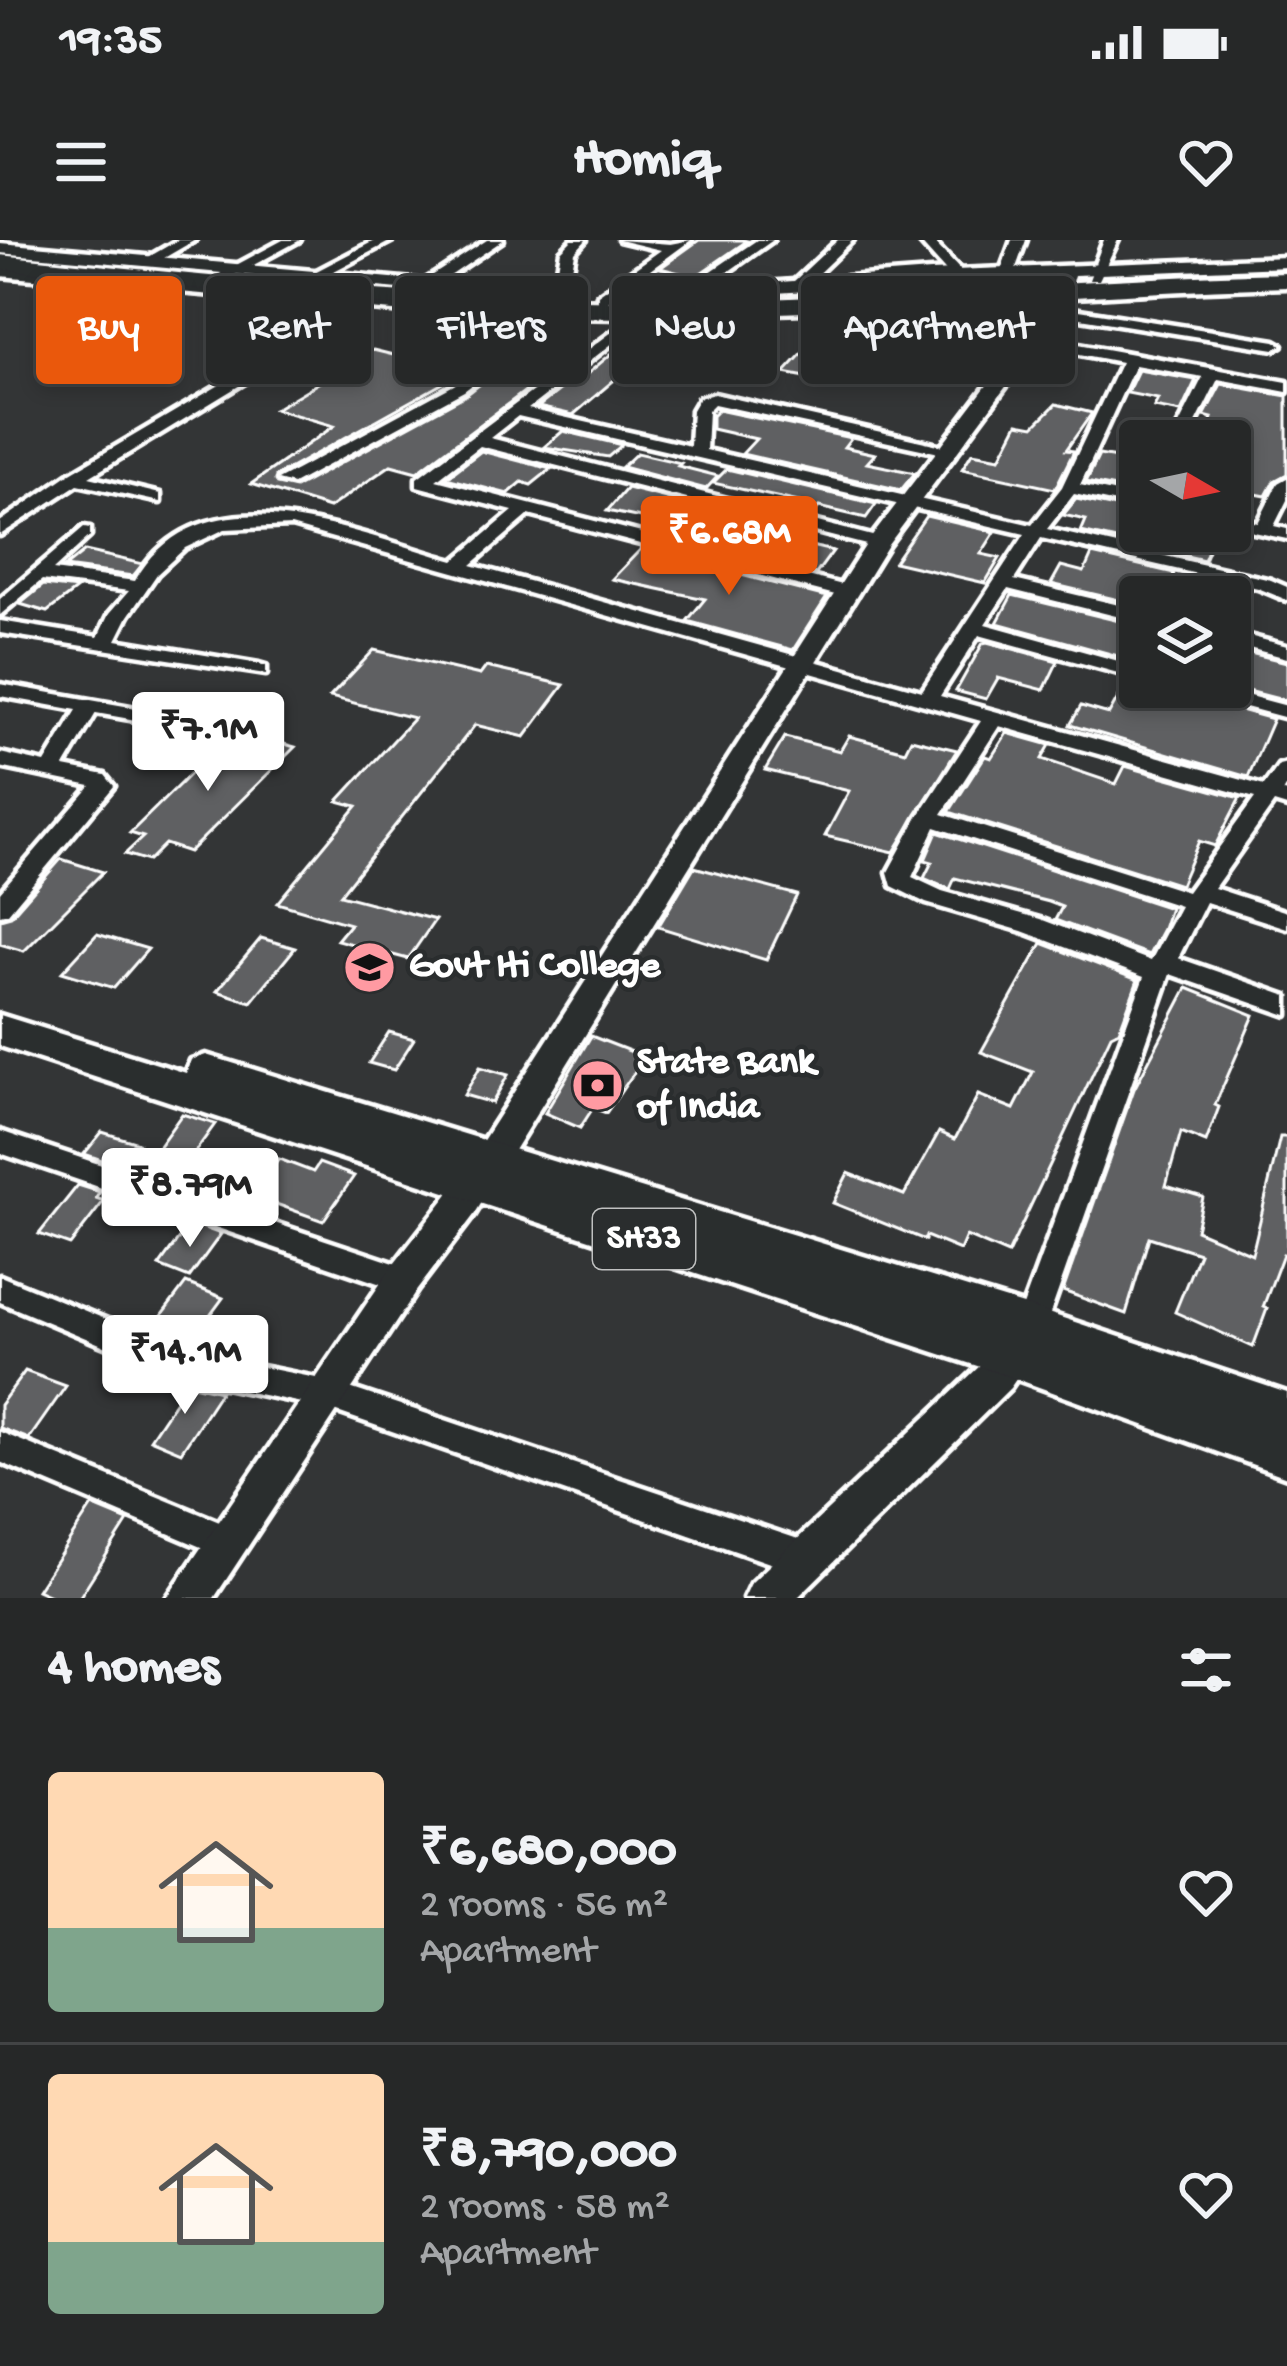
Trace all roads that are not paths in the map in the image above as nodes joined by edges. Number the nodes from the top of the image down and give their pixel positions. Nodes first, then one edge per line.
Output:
1 (188, 240) edge
2 (293, 240) edge
3 (386, 240) edge
4 (496, 240) edge
5 (578, 240) edge
6 (626, 240) edge
7 (766, 240) edge
8 (846, 240) edge
9 (1019, 240) edge
10 (1112, 240) edge
11 (933, 242) edge
12 (678, 244) edge
13 (0, 259) edge
14 (146, 262) junction
15 (1287, 262) edge
16 (56, 273) junction
17 (1007, 273) junction
18 (957, 275) junction
19 (208, 276) edge
20 (215, 276) edge
21 (222, 276) edge
22 (314, 276) edge
23 (441, 276) edge
24 (562, 276) edge
25 (713, 276) edge
26 (950, 276) edge
27 (1022, 276) edge
28 (206, 277) edge
29 (1287, 280) edge
30 (1075, 285) edge
31 (797, 286) junction
32 (801, 286) edge
33 (1075, 286) edge
34 (1075, 286) edge
35 (1075, 286) edge
36 (1075, 286) edge
37 (206, 289) edge
38 (777, 289) edge
39 (603, 298) junction
40 (612, 298) edge
41 (588, 300) edge
42 (801, 301) edge
43 (588, 306) edge
44 (612, 336) edge
45 (1275, 345) dead end
46 (1075, 349) edge
47 (1132, 356) junction
48 (1214, 371) junction
49 (233, 384) edge
50 (464, 384) edge
51 (999, 384) edge
52 (1287, 387) edge
53 (515, 410) junction
54 (1190, 420) edge
55 (477, 440) junction
56 (698, 452) junction
57 (947, 452) junction
58 (75, 478) junction
59 (287, 480) dead end
60 (1287, 482) edge
61 (1070, 488) junction
62 (154, 498) dead end
63 (1119, 498) edge
64 (910, 501) junction
65 (525, 509) junction
66 (1251, 527) edge
67 (0, 530) edge
68 (1263, 530) junction
69 (1036, 531) junction
70 (84, 532) dead end
71 (1287, 534) edge
72 (878, 543) junction
73 (458, 568) junction
74 (38, 574) junction
75 (1005, 584) junction
76 (142, 587) junction
77 (847, 592) junction
78 (1287, 594) edge
79 (0, 609) edge
80 (1119, 611) edge
81 (0, 627) edge
82 (977, 628) junction
83 (1251, 643) edge
84 (105, 644) junction
85 (1287, 652) edge
86 (802, 662) junction
87 (1119, 667) edge
88 (260, 670) dead end
89 (0, 690) edge
90 (929, 697) junction
91 (1251, 703) edge
92 (91, 706) junction
93 (1287, 712) edge
94 (153, 717) dead end
95 (994, 717) junction
96 (0, 760) edge
97 (51, 770) junction
98 (1287, 770) edge
99 (1278, 798) edge
100 (929, 817) junction
101 (1196, 897) junction
102 (0, 907) edge
103 (1287, 920) edge
104 (1161, 968) junction
105 (1287, 1006) edge
106 (0, 1007) edge
107 (0, 1030) edge
108 (0, 1142) edge
109 (481, 1173) junction
110 (404, 1279) junction
111 (0, 1289) edge
112 (1022, 1342) junction
113 (326, 1394) junction
114 (1287, 1417) edge
115 (0, 1447) edge
116 (1287, 1453) edge
117 (227, 1542) junction
118 (792, 1585) edge
119 (189, 1598) edge

1 - 14 street
2 - 21 street
3 - 22 street
4 - 23 street
5 - 24 street
6 - 12 street
7 - 25 street
8 - 31 street
9 - 17 street
10 - 30 street
11 - 18 street
12 - 39 street
13 - 14 street
13 - 16 highway
13 - 19 highway
14 - 20 street
15 - 33 street
16 - 28 highway
16 - 37 street
17 - 18 street
17 - 27 street
18 - 26 street
29 - 34 highway
29 - 35 highway
31 - 32 street
31 - 38 street
36 - 45 street
39 - 40 highway
39 - 41 highway
42 - 43 highway
44 - 53 street
46 - 47 street
47 - 48 street
47 - 61 street
48 - 52 street
48 - 54 street
49 - 58 street
50 - 59 street
51 - 57 street
53 - 55 street
53 - 56 street
55 - 65 street
55 - 72 street
56 - 57 street
56 - 64 street
57 - 64 street
58 - 62 street
58 - 67 street
60 - 68 street
61 - 63 street
61 - 69 street
64 - 69 street
64 - 72 street
65 - 73 street
65 - 77 street
66 - 68 street
68 - 71 street
69 - 75 street
69 - 78 street
70 - 74 street
72 - 77 street
73 - 76 street
73 - 86 street
74 - 76 street
74 - 79 street
75 - 80 street
75 - 82 street
76 - 84 street
77 - 86 street
81 - 84 street
82 - 87 street
82 - 90 street
83 - 85 street
84 - 88 street
86 - 90 street
86 - 109 street
89 - 92 street
90 - 95 street
91 - 93 street
92 - 94 street
92 - 97 street
95 - 99 street
95 - 100 street
96 - 97 street
97 - 102 street
98 - 99 street
99 - 101 street
100 - 101 street
100 - 104 street
101 - 103 street
101 - 104 street
104 - 105 street
104 - 112 street
106 - 109 main road, SH33
107 - 109 main road, SH33
108 - 110 street
109 - 110 street
109 - 112 main road, SH33
110 - 113 street
111 - 113 street
112 - 114 main road, SH33
112 - 116 main road, SH33
112 - 118 street
113 - 117 street
113 - 118 street
115 - 117 street
117 - 119 street

